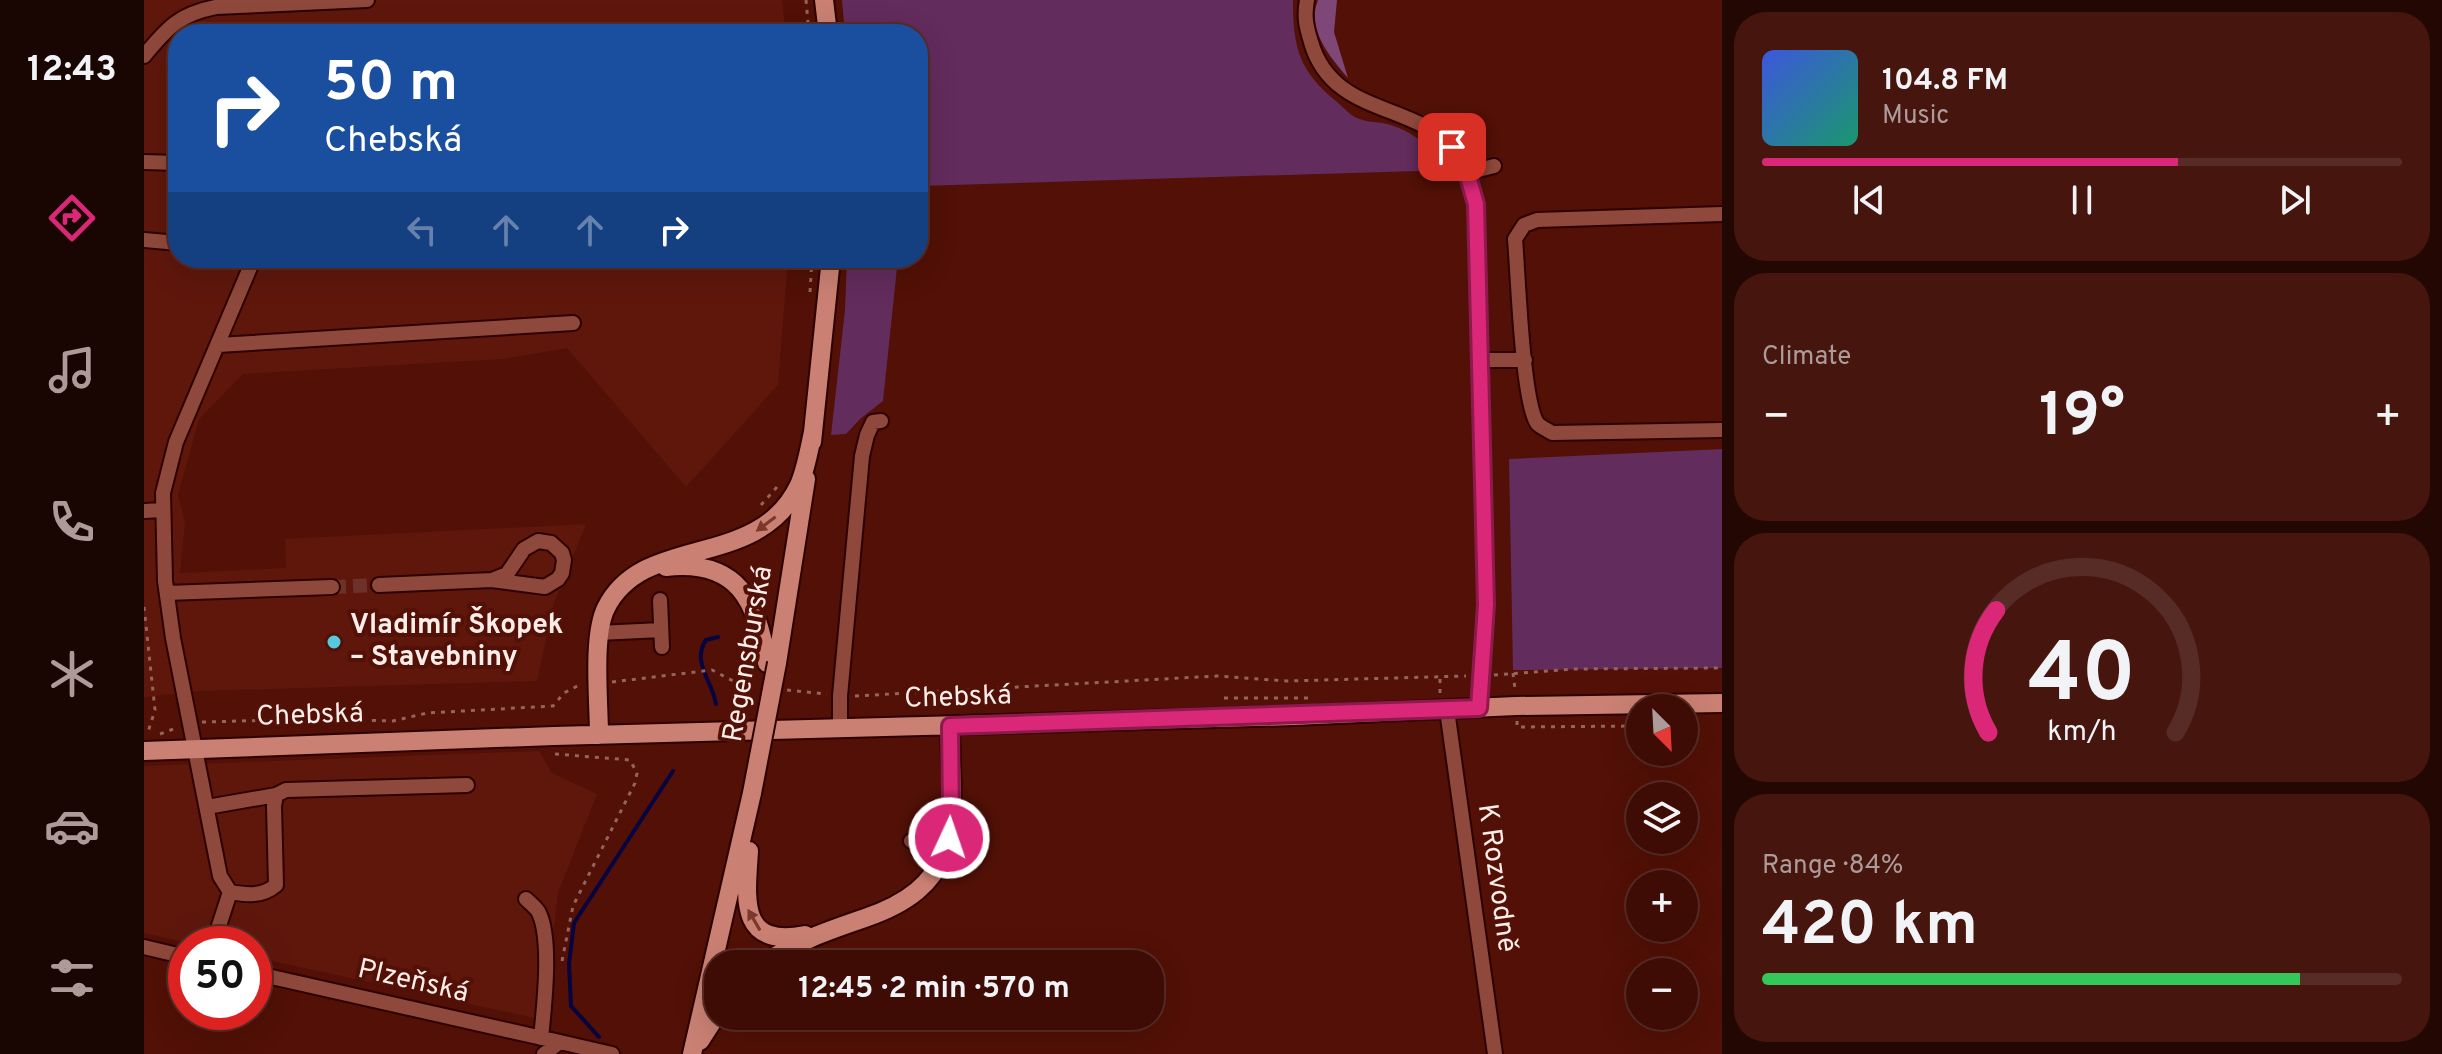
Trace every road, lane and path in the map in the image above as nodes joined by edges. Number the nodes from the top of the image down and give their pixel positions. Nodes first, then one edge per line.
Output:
1 (367, 0) edge
2 (806, 0) edge
3 (824, 0) edge
4 (1307, 0) edge
5 (175, 24) edge
6 (808, 24) edge
7 (827, 24) edge
8 (168, 29) edge
9 (144, 56) edge
10 (144, 162) edge
11 (168, 163) edge
12 (1494, 166) dead end
13 (1467, 173) junction
14 (1722, 214) edge
15 (144, 240) edge
16 (168, 242) edge
17 (250, 268) edge
18 (811, 268) edge
19 (830, 268) edge
20 (810, 293) dead end
21 (573, 323) dead end
22 (218, 345) junction
23 (1480, 360) junction
24 (1525, 360) junction
25 (881, 421) dead end
26 (1722, 430) edge
27 (813, 432) junction
28 (782, 479) dead end
29 (162, 510) junction
30 (144, 511) edge
31 (753, 512) dead end
32 (633, 576) junction
33 (492, 580) junction
34 (379, 585) tunnel mouth
35 (332, 587) tunnel mouth
36 (167, 593) junction
37 (660, 600) dead end
38 (144, 607) edge
39 (661, 630) junction
40 (598, 633) junction
41 (662, 647) dead end
42 (772, 663) junction
43 (1722, 668) edge
44 (580, 674) dead end
45 (1481, 675) junction
46 (577, 684) junction
47 (599, 684) junction
48 (774, 692) junction
49 (840, 696) junction
50 (1722, 703) edge
51 (1479, 708) junction
52 (1447, 710) junction
53 (190, 722) junction
54 (950, 726) junction
55 (840, 729) junction
56 (599, 735) junction
57 (145, 743) edge
58 (195, 747) junction
59 (555, 754) dead end
60 (467, 785) dead end
61 (276, 795) junction
62 (207, 807) junction
63 (749, 818) junction
64 (911, 841) dead end
65 (946, 852) junction
66 (230, 892) junction
67 (526, 899) dead end
68 (219, 926) edge
69 (824, 932) junction
70 (144, 947) edge
71 (790, 950) edge
72 (168, 953) edge
73 (560, 974) dead end
74 (272, 978) edge
75 (704, 1029) edge
76 (701, 1033) junction
77 (549, 1047) edge
78 (612, 1054) edge
79 (693, 1054) edge
80 (1495, 1054) edge

1 - 5 street
2 - 6 path
3 - 7 main road
4 - 13 street
8 - 9 street
10 - 11 street
12 - 13 street
13 - 23 street
14 - 24 street
15 - 16 street
17 - 22 street
18 - 20 path
19 - 27 main road, Regensburská
21 - 22 street
22 - 29 street
23 - 24 street
23 - 45 street
24 - 26 street
25 - 49 street
27 -> 32 main road
27 - 42 main road, Regensburská
28 - 31 path
29 - 30 street
29 - 36 street
32 - 40 main road
32 - 42 main road
33 - 33 street
33 - 34 street
35 - 36 street
36 - 53 street
37 - 39 street
38 - 57 path
39 - 40 street
39 - 41 street
40 - 47 main road
42 - 48 main road, Regensburská, bridge
43 - 45 path
44 - 46 path
45 - 49 path
45 - 51 street
46 - 47 path
46 - 53 path
47 - 48 path
47 - 56 main road
48 - 49 path
48 - 63 main road, Regensburská, bridge
49 - 55 street
50 - 51 main road, Chebská
51 - 52 main road, Chebská
52 - 54 main road, Chebská
52 - 80 street, K Rozvodně
53 - 57 path
53 - 58 street
54 - 55 main road, Chebská
54 - 65 main road
55 - 56 main road, Chebská
56 - 58 main road, Chebská
57 - 58 main road, Chebská
58 - 62 street
59 - 73 path
60 - 61 street
61 - 62 street
61 - 66 street
62 - 66 street
69 -> 63 main road
63 - 76 main road, Regensburská
64 - 65 street
65 - 69 main road
66 - 68 street
67 - 77 street
69 - 71 main road
70 - 72 street
74 - 77 street, Plzeňská
75 - 76 main road
76 - 79 main road
77 - 78 street, Plzeňská

